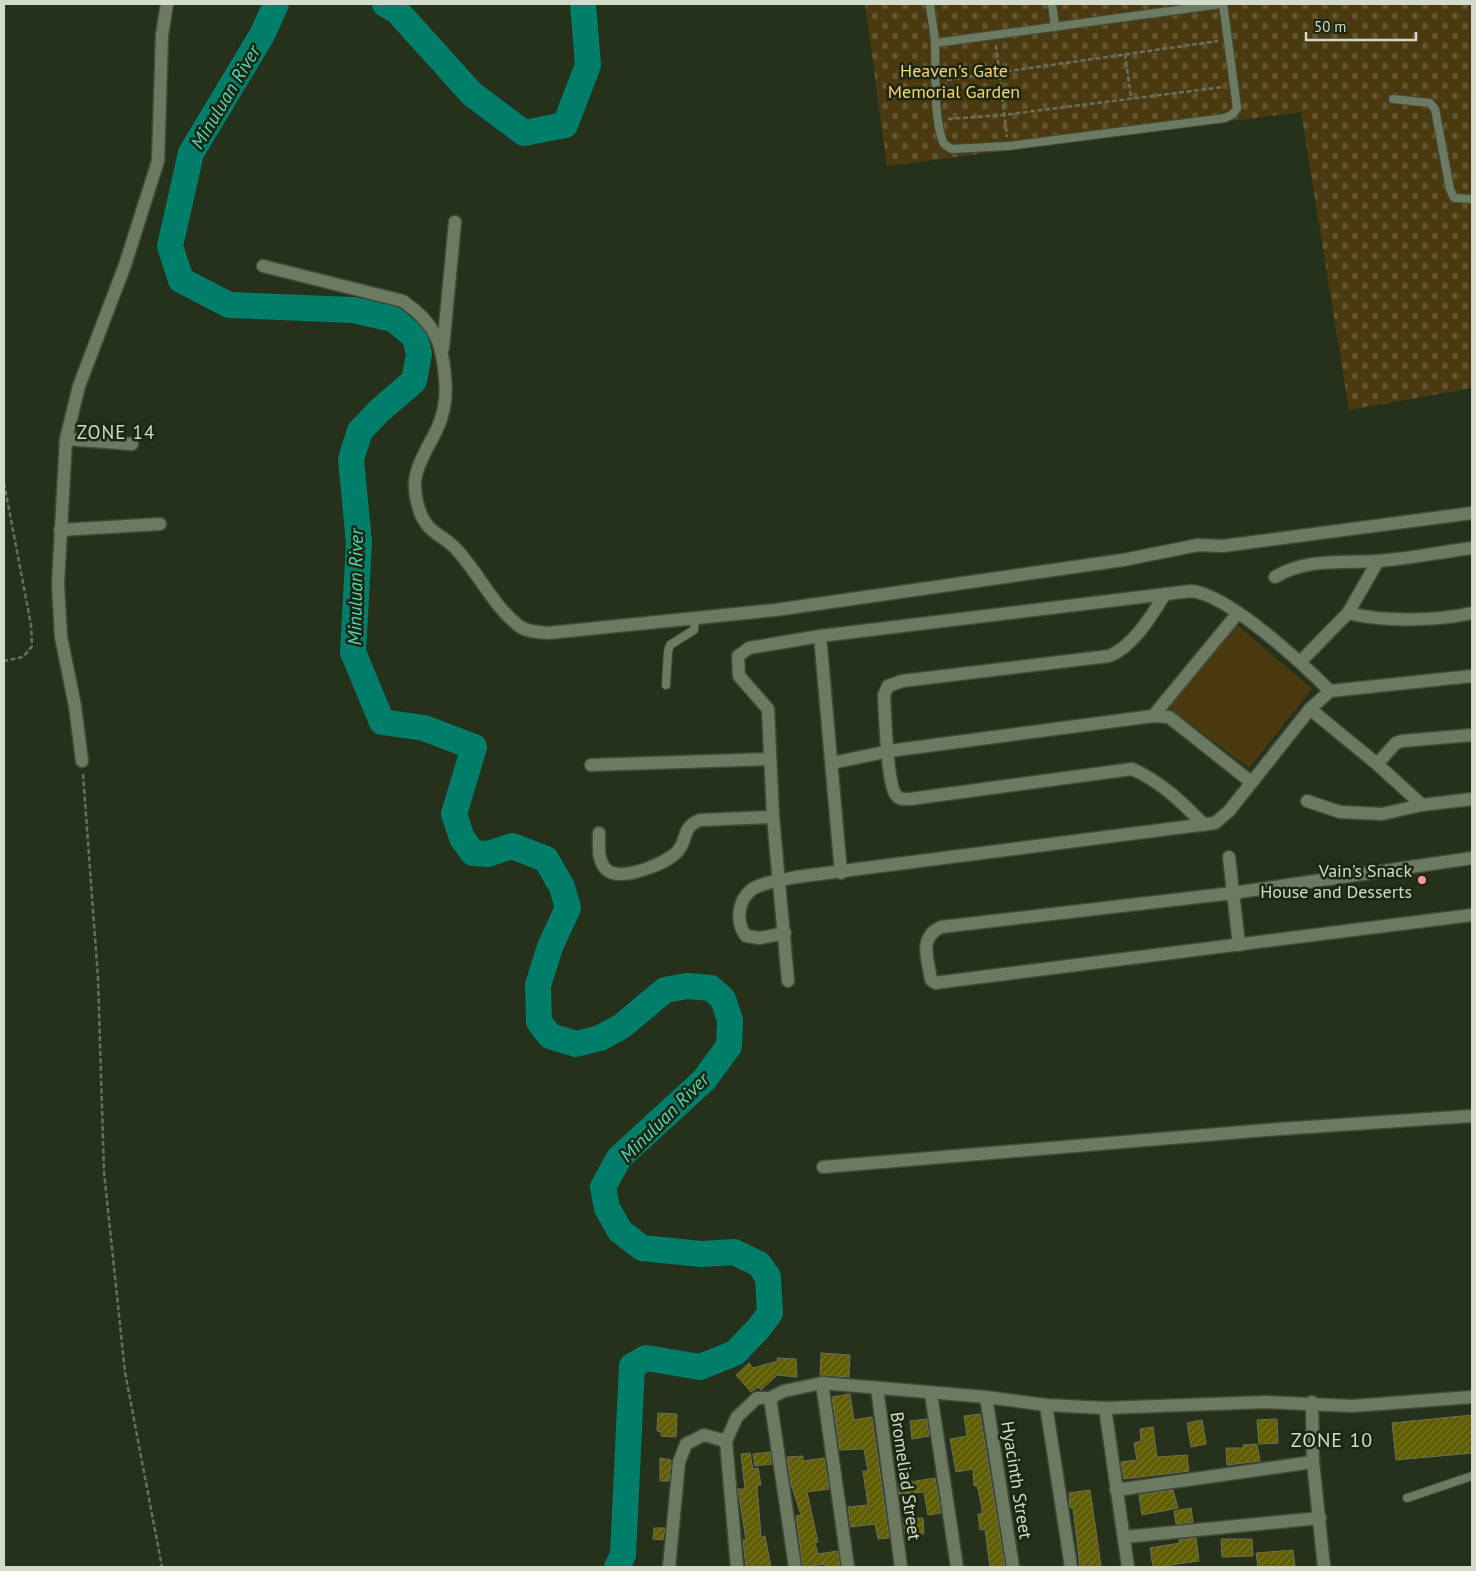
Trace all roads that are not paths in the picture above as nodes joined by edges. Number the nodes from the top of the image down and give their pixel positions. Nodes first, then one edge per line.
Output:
1 (167, 4) edge
2 (930, 4) edge
3 (1052, 4) edge
4 (1222, 4) edge
5 (1055, 26) junction
6 (935, 42) junction
7 (1393, 99) dead end
8 (1472, 198) edge
9 (455, 222) dead end
10 (263, 266) dead end
11 (443, 351) junction
12 (66, 440) junction
13 (132, 444) dead end
14 (1472, 513) edge
15 (160, 524) dead end
16 (60, 530) junction
17 (1472, 548) edge
18 (1378, 561) junction
19 (1276, 577) dead end
20 (1165, 594) junction
21 (1348, 613) junction
22 (1472, 613) edge
23 (1238, 614) junction
24 (695, 619) junction
25 (820, 636) junction
26 (1300, 662) junction
27 (1472, 676) edge
28 (666, 685) dead end
29 (1330, 691) junction
30 (1310, 709) junction
31 (1153, 716) junction
32 (1472, 735) edge
33 (888, 751) junction
34 (770, 759) junction
35 (82, 761) road end
36 (832, 763) junction
37 (1377, 764) junction
38 (591, 765) dead end
39 (1251, 782) junction
40 (1472, 799) edge
41 (1306, 801) dead end
42 (1422, 805) junction
43 (773, 816) junction
44 (1204, 825) junction
45 (599, 833) dead end
46 (1229, 857) dead end
47 (1472, 858) edge
48 (841, 872) junction
49 (779, 881) junction
50 (1232, 893) junction
51 (1472, 915) edge
52 (785, 933) junction
53 (1239, 945) junction
54 (788, 981) dead end
55 (1472, 1116) edge
56 (822, 1167) dead end
57 (822, 1382) junction
58 (877, 1388) junction
59 (931, 1394) junction
60 (986, 1397) junction
61 (1472, 1397) edge
62 (770, 1398) junction
63 (1312, 1402) junction
64 (1046, 1405) junction
65 (1105, 1408) junction
66 (726, 1442) junction
67 (1313, 1462) junction
68 (1472, 1476) edge
69 (1116, 1490) junction
70 (1407, 1498) dead end
71 (1320, 1518) junction
72 (1124, 1537) junction
73 (669, 1567) edge
74 (737, 1567) edge
75 (795, 1567) edge
76 (848, 1567) edge
77 (901, 1567) edge
78 (957, 1567) edge
79 (1013, 1567) edge
80 (1071, 1567) edge
81 (1128, 1567) edge
82 (1324, 1567) edge

1 - 12 street
2 - 6 lane
3 - 5 lane
4 - 5 lane
4 - 6 lane
5 - 6 lane
7 - 8 lane
9 - 11 street
10 - 11 street
11 - 24 street
12 - 13 street
12 - 16 street
14 - 24 street
15 - 16 street
16 - 35 street
17 - 18 street
18 - 19 street
18 - 21 street
20 - 23 street
20 - 25 street
20 - 33 street
21 - 22 street
21 - 26 street
23 - 26 street
23 - 31 street
24 - 28 lane
25 - 34 street
25 - 36 street
26 - 29 street
27 - 29 street
29 - 30 street
30 - 37 street
30 - 39 street
31 - 33 street
31 - 39 street
32 - 37 street
33 - 36 street
33 - 44 street
34 - 38 street
34 - 43 street
36 - 48 street
37 - 42 street
39 - 44 street
40 - 42 street
41 - 42 street
43 - 45 street
43 - 49 street
44 - 48 street
46 - 50 street
47 - 50 street
48 - 49 street
49 - 52 street
49 - 52 street
50 - 53 street
50 - 53 street
51 - 53 street
52 - 54 street
55 - 56 street
57 - 58 street
57 - 62 street
57 - 76 street
58 - 59 street
58 - 77 street, Bromeliad Street
59 - 60 street
59 - 78 street
60 - 64 street
60 - 79 street, Hyacinth Street
61 - 63 street
62 - 66 street
62 - 75 street
63 - 65 street
63 - 67 street
64 - 65 street
64 - 80 street
65 - 69 street
66 - 73 street
66 - 74 street
67 - 69 street
67 - 71 street
68 - 70 lane
69 - 72 street
71 - 72 street
71 - 82 street
72 - 81 street

